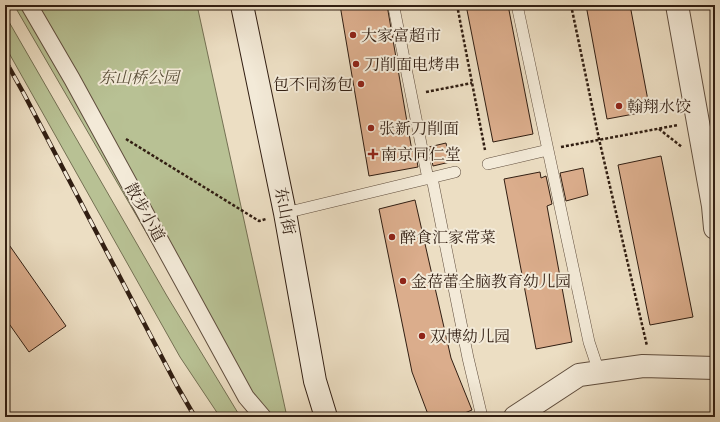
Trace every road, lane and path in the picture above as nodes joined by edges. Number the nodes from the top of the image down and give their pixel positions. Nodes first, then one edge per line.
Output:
1 (29, 5) edge
2 (242, 5) edge
3 (457, 5) edge
4 (517, 5) edge
5 (571, 5) edge
6 (677, 5) edge
7 (394, 8) dead end
8 (472, 83) junction
9 (432, 91) dead end
10 (698, 122) junction
11 (121, 137) dead end
12 (599, 139) junction
13 (560, 147) dead end
14 (548, 150) junction
15 (486, 153) dead end
16 (488, 164) dead end
17 (455, 172) dead end
18 (430, 179) junction
19 (285, 213) junction
20 (259, 220) dead end
21 (715, 228) edge
22 (656, 366) junction
23 (715, 368) edge
24 (599, 372) junction
25 (264, 417) edge
26 (326, 417) edge
27 (482, 417) edge
28 (515, 417) edge

1 - 25 street, 散步小道
2 - 19 street, 东山街
3 - 8 path
4 - 14 lane
5 - 12 path
6 - 10 street
7 - 18 lane
8 - 9 path
8 - 15 path
10 - 12 path
10 - 21 street
11 - 20 path
12 - 13 path
12 - 22 path
14 - 16 lane
14 - 24 lane
17 - 18 lane
18 - 19 lane
18 - 27 lane
19 - 26 street, 东山街
22 - 23 street
22 - 24 street
24 - 28 street

